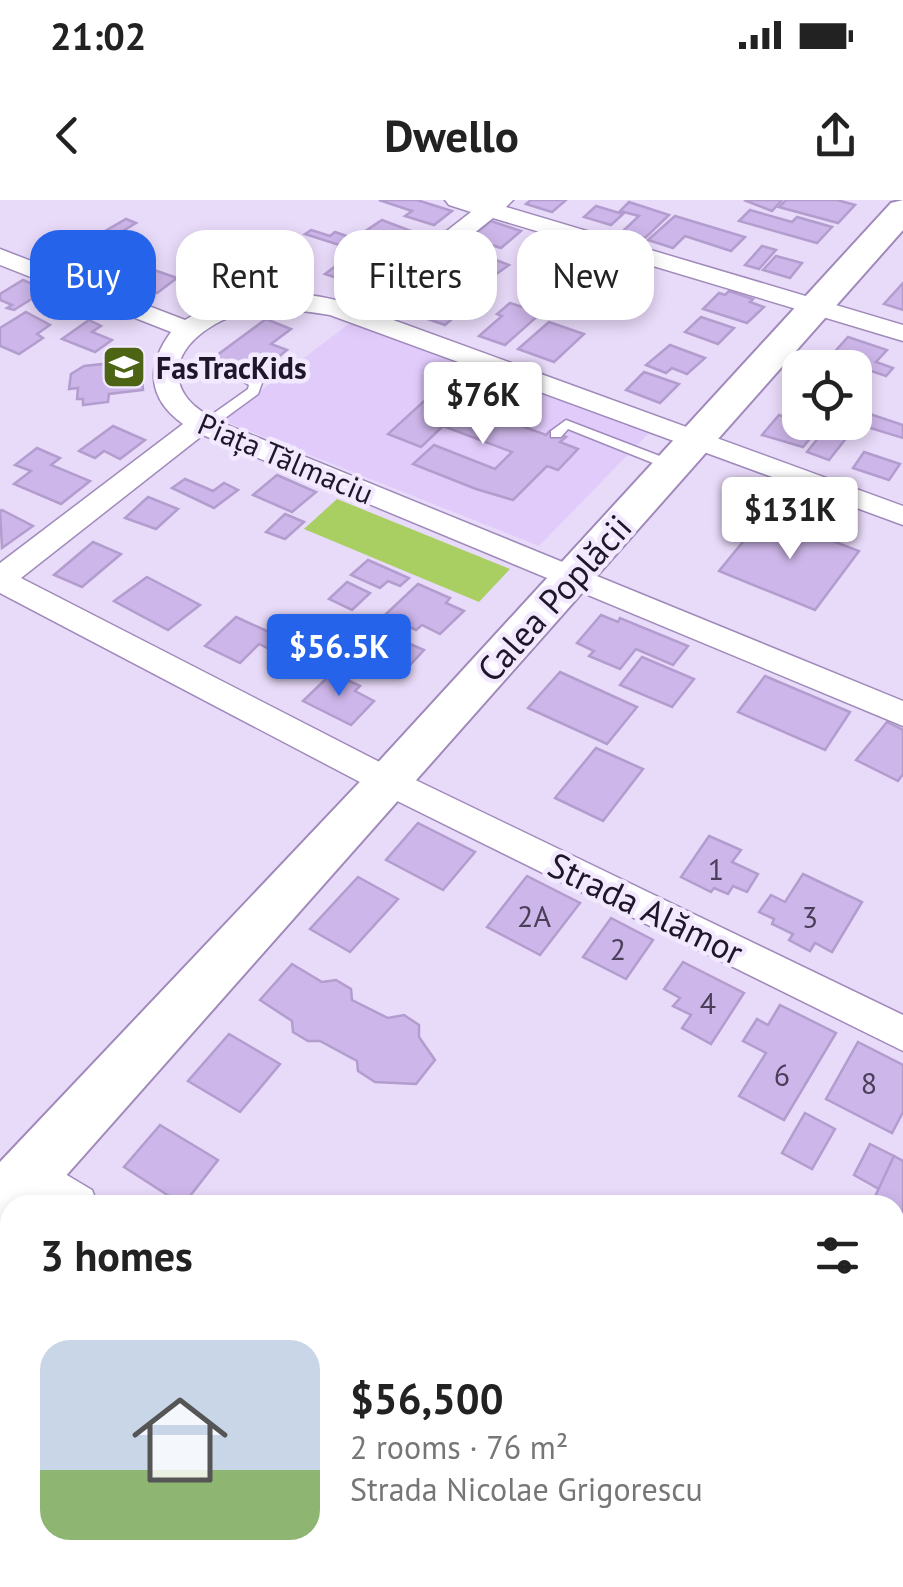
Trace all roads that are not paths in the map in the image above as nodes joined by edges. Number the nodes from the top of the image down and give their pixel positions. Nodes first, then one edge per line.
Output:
1 (457, 200) edge
2 (495, 205) edge
3 (903, 210) edge
4 (464, 230) edge
5 (0, 256) edge
6 (817, 306) junction
7 (334, 309) edge
8 (372, 320) edge
9 (188, 330) junction
10 (903, 333) edge
11 (240, 377) dead end
12 (202, 425) junction
13 (556, 434) dead end
14 (685, 452) junction
15 (903, 516) edge
16 (573, 578) junction
17 (0, 579) edge
18 (903, 714) edge
19 (389, 782) junction
20 (903, 1034) edge
21 (15, 1189) edge

1 - 2 street
2 - 4 street
2 - 6 street
3 - 6 main road, Calea Poplăcii
5 - 9 street
6 - 10 street
6 - 14 main road, Calea Poplăcii
7 - 9 street
8 - 14 street
9 - 12 street, Piața Tălmaciu
11 - 12 lane
12 - 16 street, Piața Tălmaciu
12 - 17 street
13 - 14 lane
14 - 15 street
14 - 16 main road, Calea Poplăcii
16 - 18 street, Piața Tălmaciu
16 - 19 main road, Calea Poplăcii
17 - 19 street, Strada Alămor
19 - 20 street, Strada Alămor
19 - 21 main road, Calea Poplăcii

